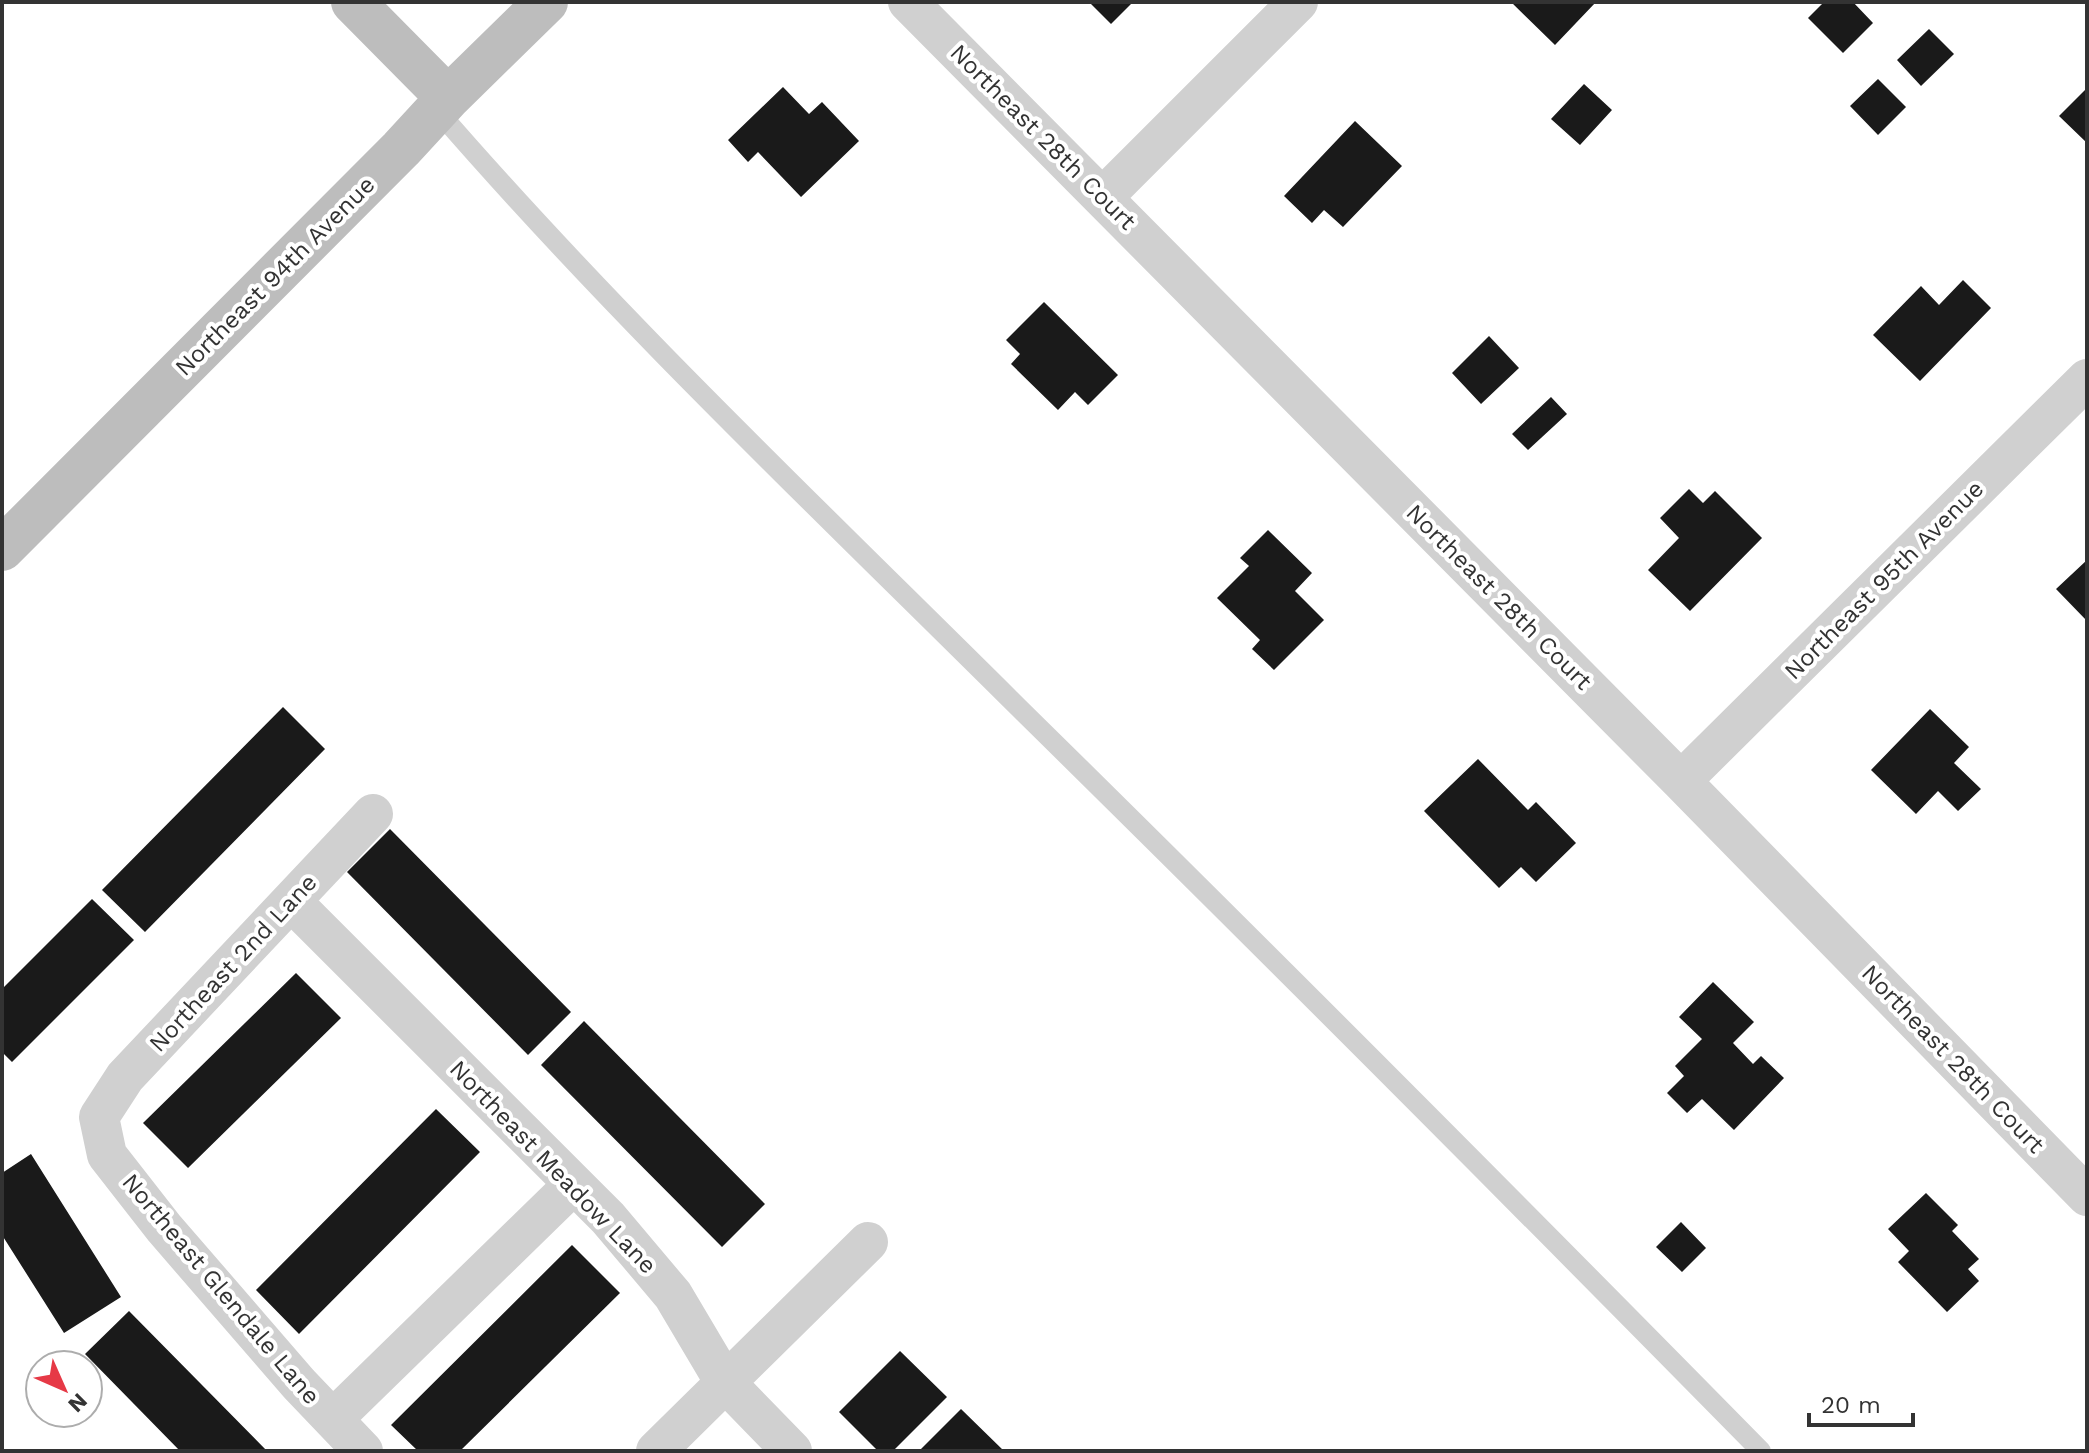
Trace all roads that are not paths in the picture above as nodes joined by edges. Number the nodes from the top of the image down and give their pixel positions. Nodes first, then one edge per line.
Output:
1 (353, 2) edge
2 (546, 2) edge
3 (908, 2) edge
4 (1298, 2) edge
5 (442, 104) junction
6 (1103, 197) junction
7 (2087, 379) edge
8 (2, 549) edge
9 (1681, 781) junction
10 (373, 814) dead end
11 (291, 901) junction
12 (99, 1117) joint
13 (574, 1184) junction
14 (2087, 1196) edge
15 (868, 1242) dead end
16 (724, 1381) junction
17 (333, 1419) junction
18 (363, 1451) edge
19 (656, 1451) edge
20 (792, 1451) edge
21 (1761, 1451) edge

1 - 5 main road
2 - 5 main road, Northeast 94th Avenue
3 - 6 street, Northeast 28th Court
4 - 6 street
5 - 8 main road, Northeast 94th Avenue
5 - 21 lane
6 - 9 street, Northeast 28th Court
7 - 9 street, Northeast 95th Avenue
9 - 14 street, Northeast 28th Court
10 - 11 street, Northeast 2nd Lane
11 - 12 street, Northeast 2nd Lane
11 - 13 street, Northeast Meadow Lane
12 - 17 street, Northeast Glendale Lane
13 - 16 street, Northeast Meadow Lane
13 - 17 street
15 - 16 street
16 - 19 street
16 - 20 street, Northeast Meadow Lane
17 - 18 street, Northeast Glendale Lane

